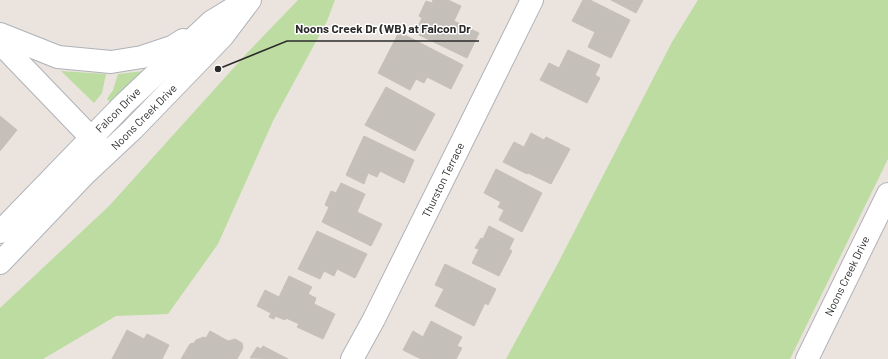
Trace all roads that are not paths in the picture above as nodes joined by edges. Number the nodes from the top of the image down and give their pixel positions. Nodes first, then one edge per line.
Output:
1 (246, 0) edge
2 (250, 0) edge
3 (532, 0) edge
4 (211, 22) junction
5 (0, 34) edge
6 (0, 43) edge
7 (91, 137) junction
8 (107, 154) junction
9 (888, 194) edge
10 (0, 232) edge
11 (0, 263) edge
12 (352, 359) edge
13 (807, 359) edge

1 - 4 street, Falcon Drive
2 - 8 street, Noons Creek Drive
3 - 12 street, Thurston Terrace
4 - 5 street
4 - 7 street, Falcon Drive
6 - 7 street, Noons Creek Drive
7 - 8 street, Noons Creek Drive
7 - 10 street, Falcon Drive
8 - 11 street
9 - 13 street, Noons Creek Drive

